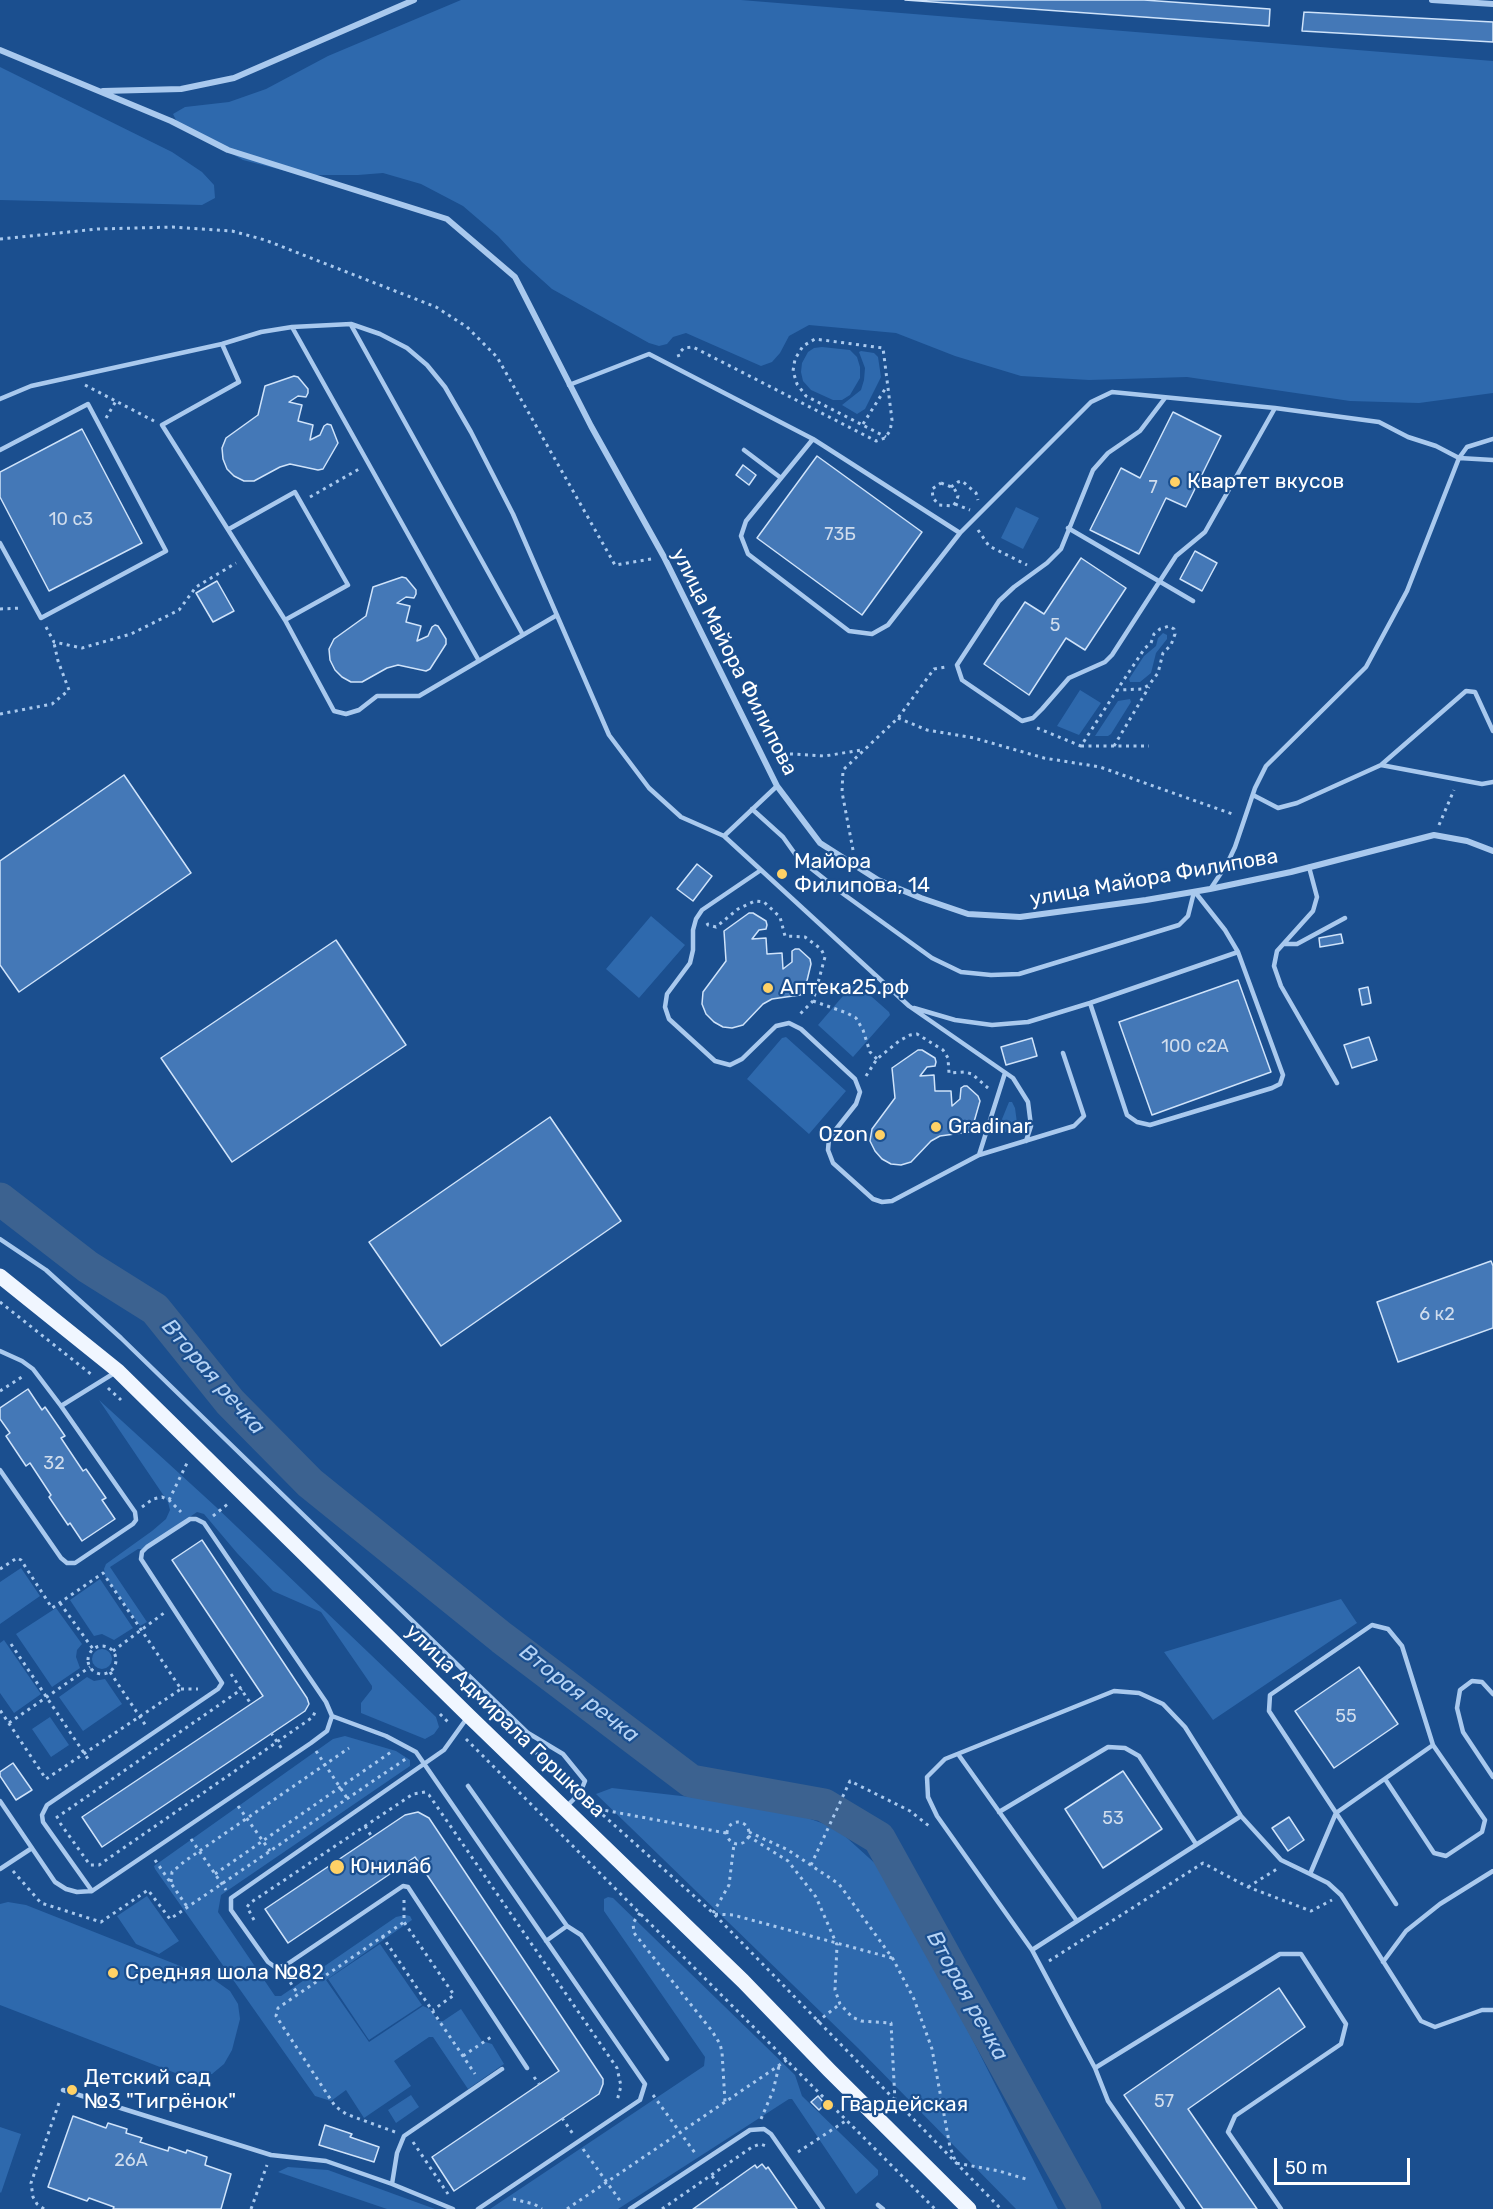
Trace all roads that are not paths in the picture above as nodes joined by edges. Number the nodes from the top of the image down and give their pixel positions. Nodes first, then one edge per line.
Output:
1 (414, 0) edge
2 (1432, 0) edge
3 (1493, 4) edge
4 (0, 50) edge
5 (99, 91) junction
6 (351, 324) junction
7 (292, 327) junction
8 (222, 344) junction
9 (569, 385) junction
10 (1165, 398) junction
11 (0, 399) edge
12 (1275, 408) junction
13 (813, 439) junction
14 (1493, 439) edge
15 (0, 450) edge
16 (744, 450) dead end
17 (1459, 458) junction
18 (1493, 460) edge
19 (781, 478) junction
20 (1068, 528) junction
21 (229, 529) junction
22 (960, 533) junction
23 (0, 543) edge
24 (1161, 582) junction
25 (1193, 601) dead end
26 (557, 615) junction
27 (285, 620) junction
28 (523, 635) junction
29 (479, 661) junction
30 (1493, 731) edge
31 (1381, 765) junction
32 (1493, 782) edge
33 (777, 786) junction
34 (1253, 795) junction
35 (752, 809) junction
36 (724, 836) junction
37 (1493, 851) edge
38 (1309, 867) junction
39 (761, 870) junction
40 (1210, 889) junction
41 (1194, 892) junction
42 (1345, 918) dead end
43 (1284, 944) junction
44 (1238, 952) junction
45 (1090, 1003) junction
46 (909, 1006) junction
47 (1064, 1053) dead end
48 (1005, 1073) junction
49 (1337, 1083) dead end
50 (1026, 1141) junction
51 (979, 1155) junction
52 (0, 1239) edge
53 (0, 1276) edge
54 (0, 1351) edge
55 (118, 1371) junction
56 (61, 1406) junction
57 (0, 1470) edge
58 (1493, 1694) edge
59 (332, 1716) junction
60 (469, 1716) junction
61 (1433, 1745) junction
62 (958, 1754) junction
63 (425, 1764) junction
64 (1493, 1777) edge
65 (1384, 1779) junction
66 (468, 1786) dead end
67 (0, 1801) edge
68 (565, 1809) junction
69 (999, 1812) junction
70 (1336, 1813) junction
71 (1241, 1816) junction
72 (1196, 1844) junction
73 (32, 1848) junction
74 (0, 1869) edge
75 (1493, 1872) edge
76 (1310, 1874) junction
77 (92, 1891) junction
78 (1396, 1904) dead end
79 (1077, 1921) junction
80 (567, 1926) junction
81 (546, 1941) junction
82 (1032, 1950) junction
83 (1383, 1962) junction
84 (1493, 2010) edge
85 (667, 2059) dead end
86 (527, 2068) dead end
87 (1095, 2068) junction
88 (502, 2069) dead end
89 (63, 2090) road end
90 (392, 2184) junction
91 (878, 2205) dead end
92 (453, 2209) edge
93 (478, 2209) edge
94 (630, 2209) edge
95 (823, 2209) edge
96 (883, 2209) edge
97 (969, 2209) edge
98 (1183, 2209) edge
99 (1281, 2209) edge

1 - 5 street
2 - 3 street
4 - 5 street, улица Майора Филипова
5 - 9 street, улица Майора Филипова
6 - 7 lane
6 - 26 lane
6 - 28 lane
7 - 8 lane
7 - 29 lane
8 - 11 lane
8 - 21 lane
9 - 13 lane
9 - 33 street, улица Майора Филипова
10 - 12 lane
10 - 20 lane
10 - 22 lane
12 - 17 lane
12 - 24 lane
13 - 19 lane
13 - 22 lane
14 - 17 lane
15 - 23 lane
16 - 19 lane
17 - 18 lane
17 - 34 lane
19 - 22 lane
20 - 24 lane
20 - 24 lane
21 - 27 lane
21 - 27 lane
24 - 25 lane
26 - 28 lane
26 - 36 lane
27 - 29 lane
28 - 29 lane
30 - 31 lane
31 - 32 lane
31 - 34 lane
33 - 35 lane
33 - 41 street, улица Майора Филипова
34 - 40 lane
35 - 36 lane
35 - 41 lane
36 - 39 lane
37 - 38 street, улица Майора Филипова
38 - 40 street, улица Майора Филипова
38 - 43 lane
39 - 46 lane
39 - 51 lane
40 - 41 street, улица Майора Филипова
41 - 44 lane
42 - 43 lane
43 - 49 lane
44 - 45 lane
44 - 45 lane
45 - 46 lane
46 - 48 lane
47 - 50 lane
48 - 50 lane
48 - 51 lane
50 - 51 lane
52 - 68 lane
53 - 55 main road, улица Адмирала Горшкова
54 - 56 lane
55 - 56 lane
55 - 60 main road, улица Адмирала Горшкова
56 - 57 lane
58 - 64 lane
59 - 63 lane
59 - 77 lane
59 - 77 lane
60 - 63 lane
60 - 68 main road, улица Адмирала Горшкова
61 - 65 lane
61 - 65 lane
61 - 70 lane
62 - 69 lane
62 - 71 lane
62 - 82 lane
63 - 81 lane
63 - 86 lane
65 - 70 lane
66 - 80 lane
67 - 73 lane
68 - 97 main road, улица Адмирала Горшкова
69 - 72 lane
69 - 79 lane
70 - 76 lane
70 - 78 lane
71 - 72 lane
71 - 76 lane
72 - 79 lane
73 - 74 lane
73 - 77 lane
75 - 83 lane
76 - 83 lane
79 - 82 lane
80 - 81 lane
80 - 85 lane
81 - 93 lane
82 - 87 lane
83 - 84 lane
87 - 98 lane
87 - 99 lane
88 - 90 lane
89 - 90 lane
90 - 92 lane
91 - 96 lane
94 - 95 lane

